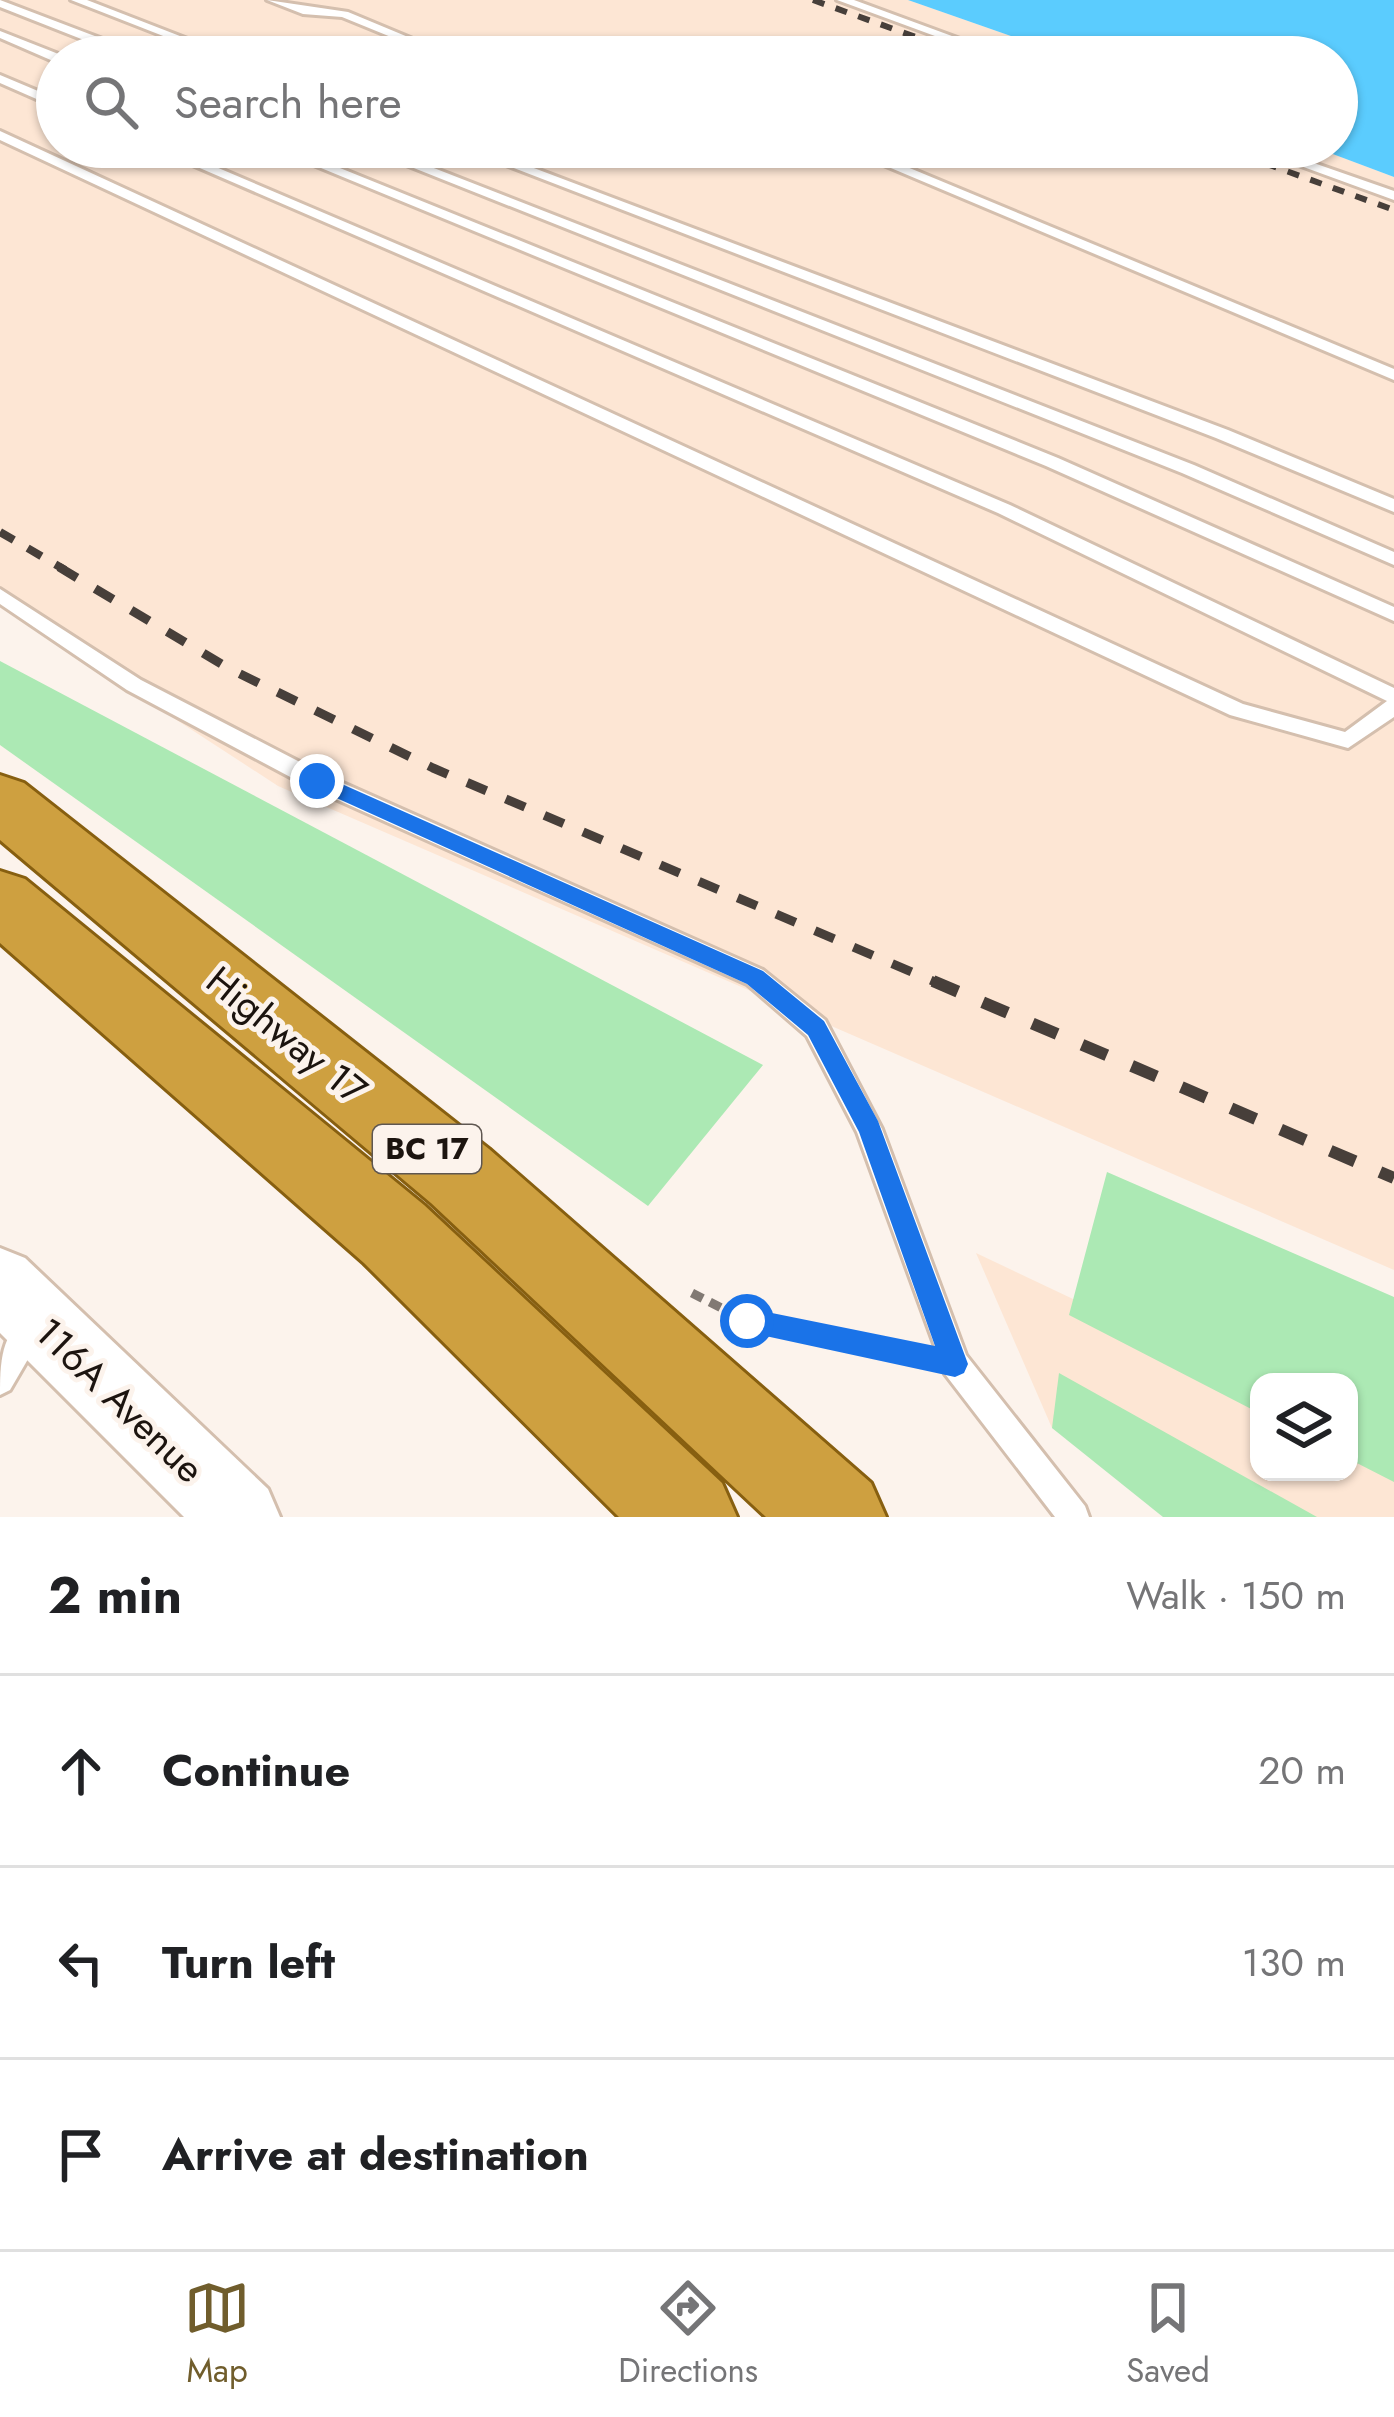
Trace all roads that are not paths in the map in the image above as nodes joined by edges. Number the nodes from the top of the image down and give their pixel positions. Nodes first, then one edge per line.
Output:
1 (77, 0) edge
2 (273, 0) edge
3 (843, 0) edge
4 (0, 3) edge
5 (0, 34) edge
6 (84, 36) edge
7 (172, 36) edge
8 (398, 36) edge
9 (944, 36) edge
10 (36, 49) edge
11 (0, 79) edge
12 (36, 95) edge
13 (0, 134) edge
14 (36, 151) edge
15 (73, 168) edge
16 (207, 168) edge
17 (329, 168) edge
18 (421, 168) edge
19 (521, 168) edge
20 (898, 168) edge
21 (1315, 168) edge
22 (1394, 196) edge
23 (1394, 375) edge
24 (1394, 506) edge
25 (1394, 560) edge
26 (0, 595) edge
27 (1394, 615) edge
28 (1394, 695) edge
29 (1394, 706) edge
30 (0, 801) edge
31 (0, 900) edge
32 (13, 1328) edge
33 (658, 1499) edge
34 (241, 1517) edge
35 (837, 1517) edge
36 (1074, 1517) edge

1 - 7 lane
2 - 8 lane
3 - 9 lane
4 - 6 lane
5 - 10 lane
11 - 12 lane
13 - 14 lane
15 - 29 lane
16 - 28 lane
17 - 27 lane
18 - 25 lane
19 - 24 lane
20 - 23 lane
21 - 22 lane
26 - 36 lane
30 - 35 highway, Highway 17 / BC 17
31 - 33 highway, BC 17
32 - 34 street, 116A Avenue

